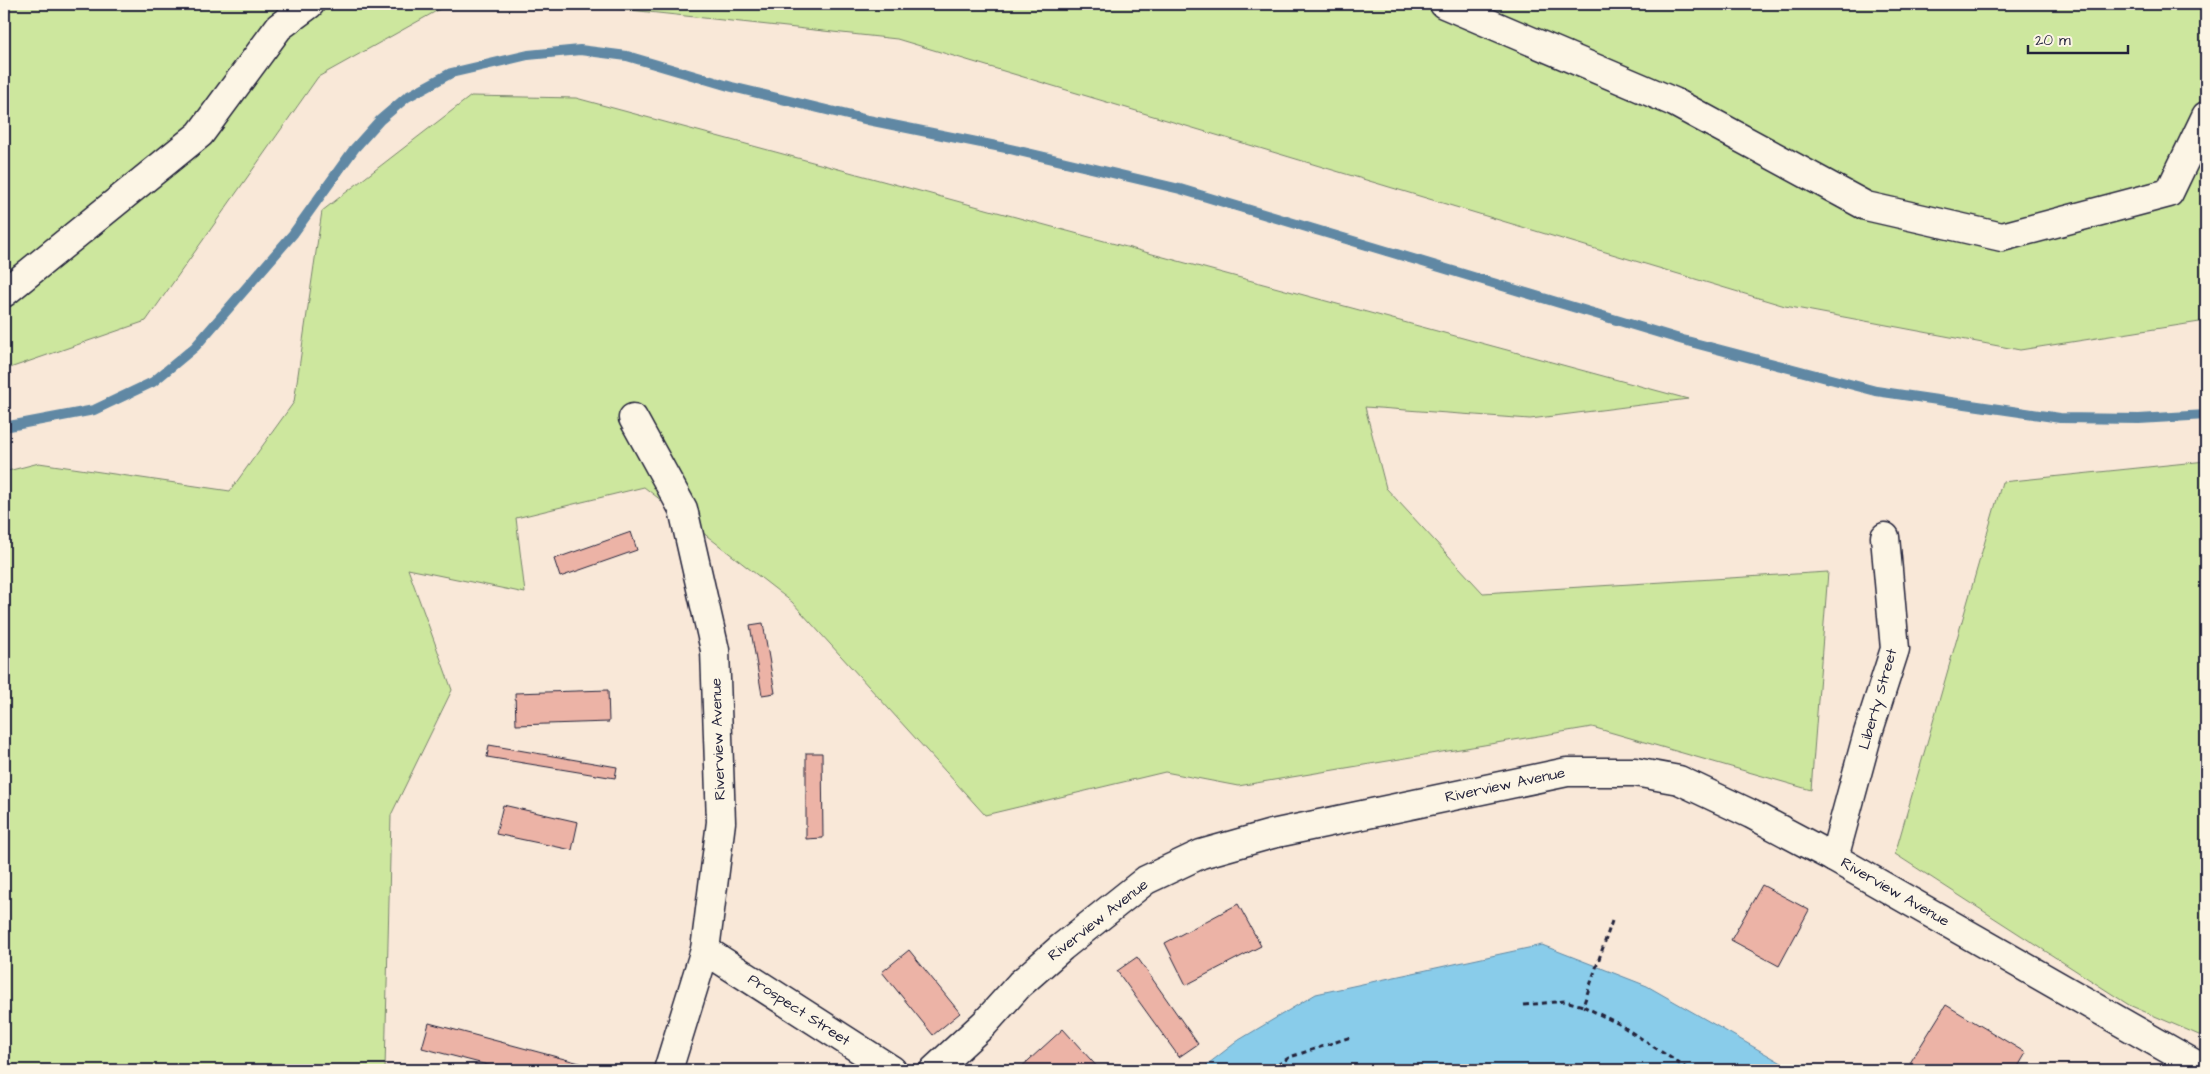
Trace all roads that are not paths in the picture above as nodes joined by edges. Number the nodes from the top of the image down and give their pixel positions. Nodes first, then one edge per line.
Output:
1 (310, 4) edge
2 (1444, 4) edge
3 (2206, 116) edge
4 (4, 294) edge
5 (633, 418) dead end
6 (1884, 538) dead end
7 (1834, 858) junction
8 (705, 950) junction
9 (668, 1070) edge
10 (892, 1070) edge
11 (934, 1070) edge
12 (2205, 1070) edge

1 - 4 street
2 - 3 street
5 - 8 street, Riverview Avenue
6 - 7 street, Liberty Street
7 - 11 street, Riverview Avenue
7 - 12 street, Riverview Avenue
8 - 9 street, Riverview Avenue
8 - 10 street, Prospect Street

